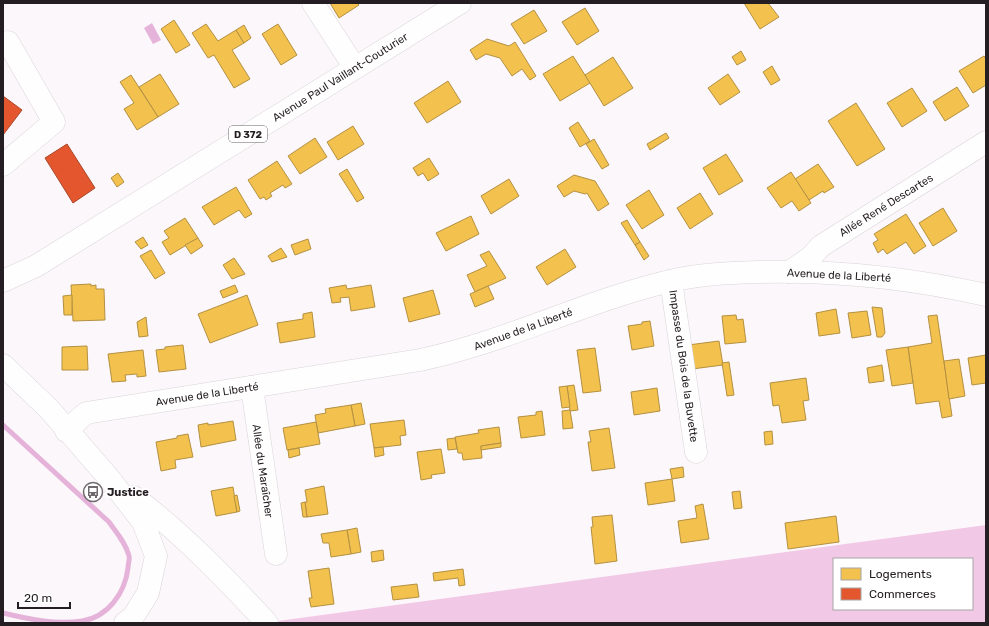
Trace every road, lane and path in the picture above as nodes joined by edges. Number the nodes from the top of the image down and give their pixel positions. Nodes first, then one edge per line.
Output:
1 (313, 3) edge
2 (460, 3) edge
3 (8, 42) dead end
4 (355, 68) junction
5 (986, 142) edge
6 (3, 165) edge
7 (36, 266) junction
8 (789, 272) junction
9 (671, 280) junction
10 (3, 281) edge
11 (3, 296) edge
12 (986, 296) edge
13 (3, 365) edge
14 (3, 385) edge
15 (252, 387) junction
16 (66, 431) junction
17 (696, 452) dead end
18 (108, 477) junction
19 (276, 554) dead end
20 (125, 623) edge
21 (267, 623) edge

1 - 4 street
2 - 4 street, Avenue Paul Vaillant-Couturier / D 372
3 - 6 street
4 - 7 street, Avenue Paul Vaillant-Couturier / D 372
5 - 8 street, Allée René Descartes
7 - 10 street, Avenue Paul Vaillant-Couturier / D 372
7 - 11 street, Avenue Paul Vaillant-Couturier / D 372
8 - 9 street, Avenue de la Liberté
8 - 12 street, Avenue de la Liberté
9 - 15 street, Avenue de la Liberté
9 - 17 street, Impasse du Bois de la Buvette
13 - 16 street
14 - 16 street
15 - 16 street, Avenue de la Liberté
15 - 19 street, Allée du Maraîcher
16 - 18 street
18 - 20 street
18 - 21 street

